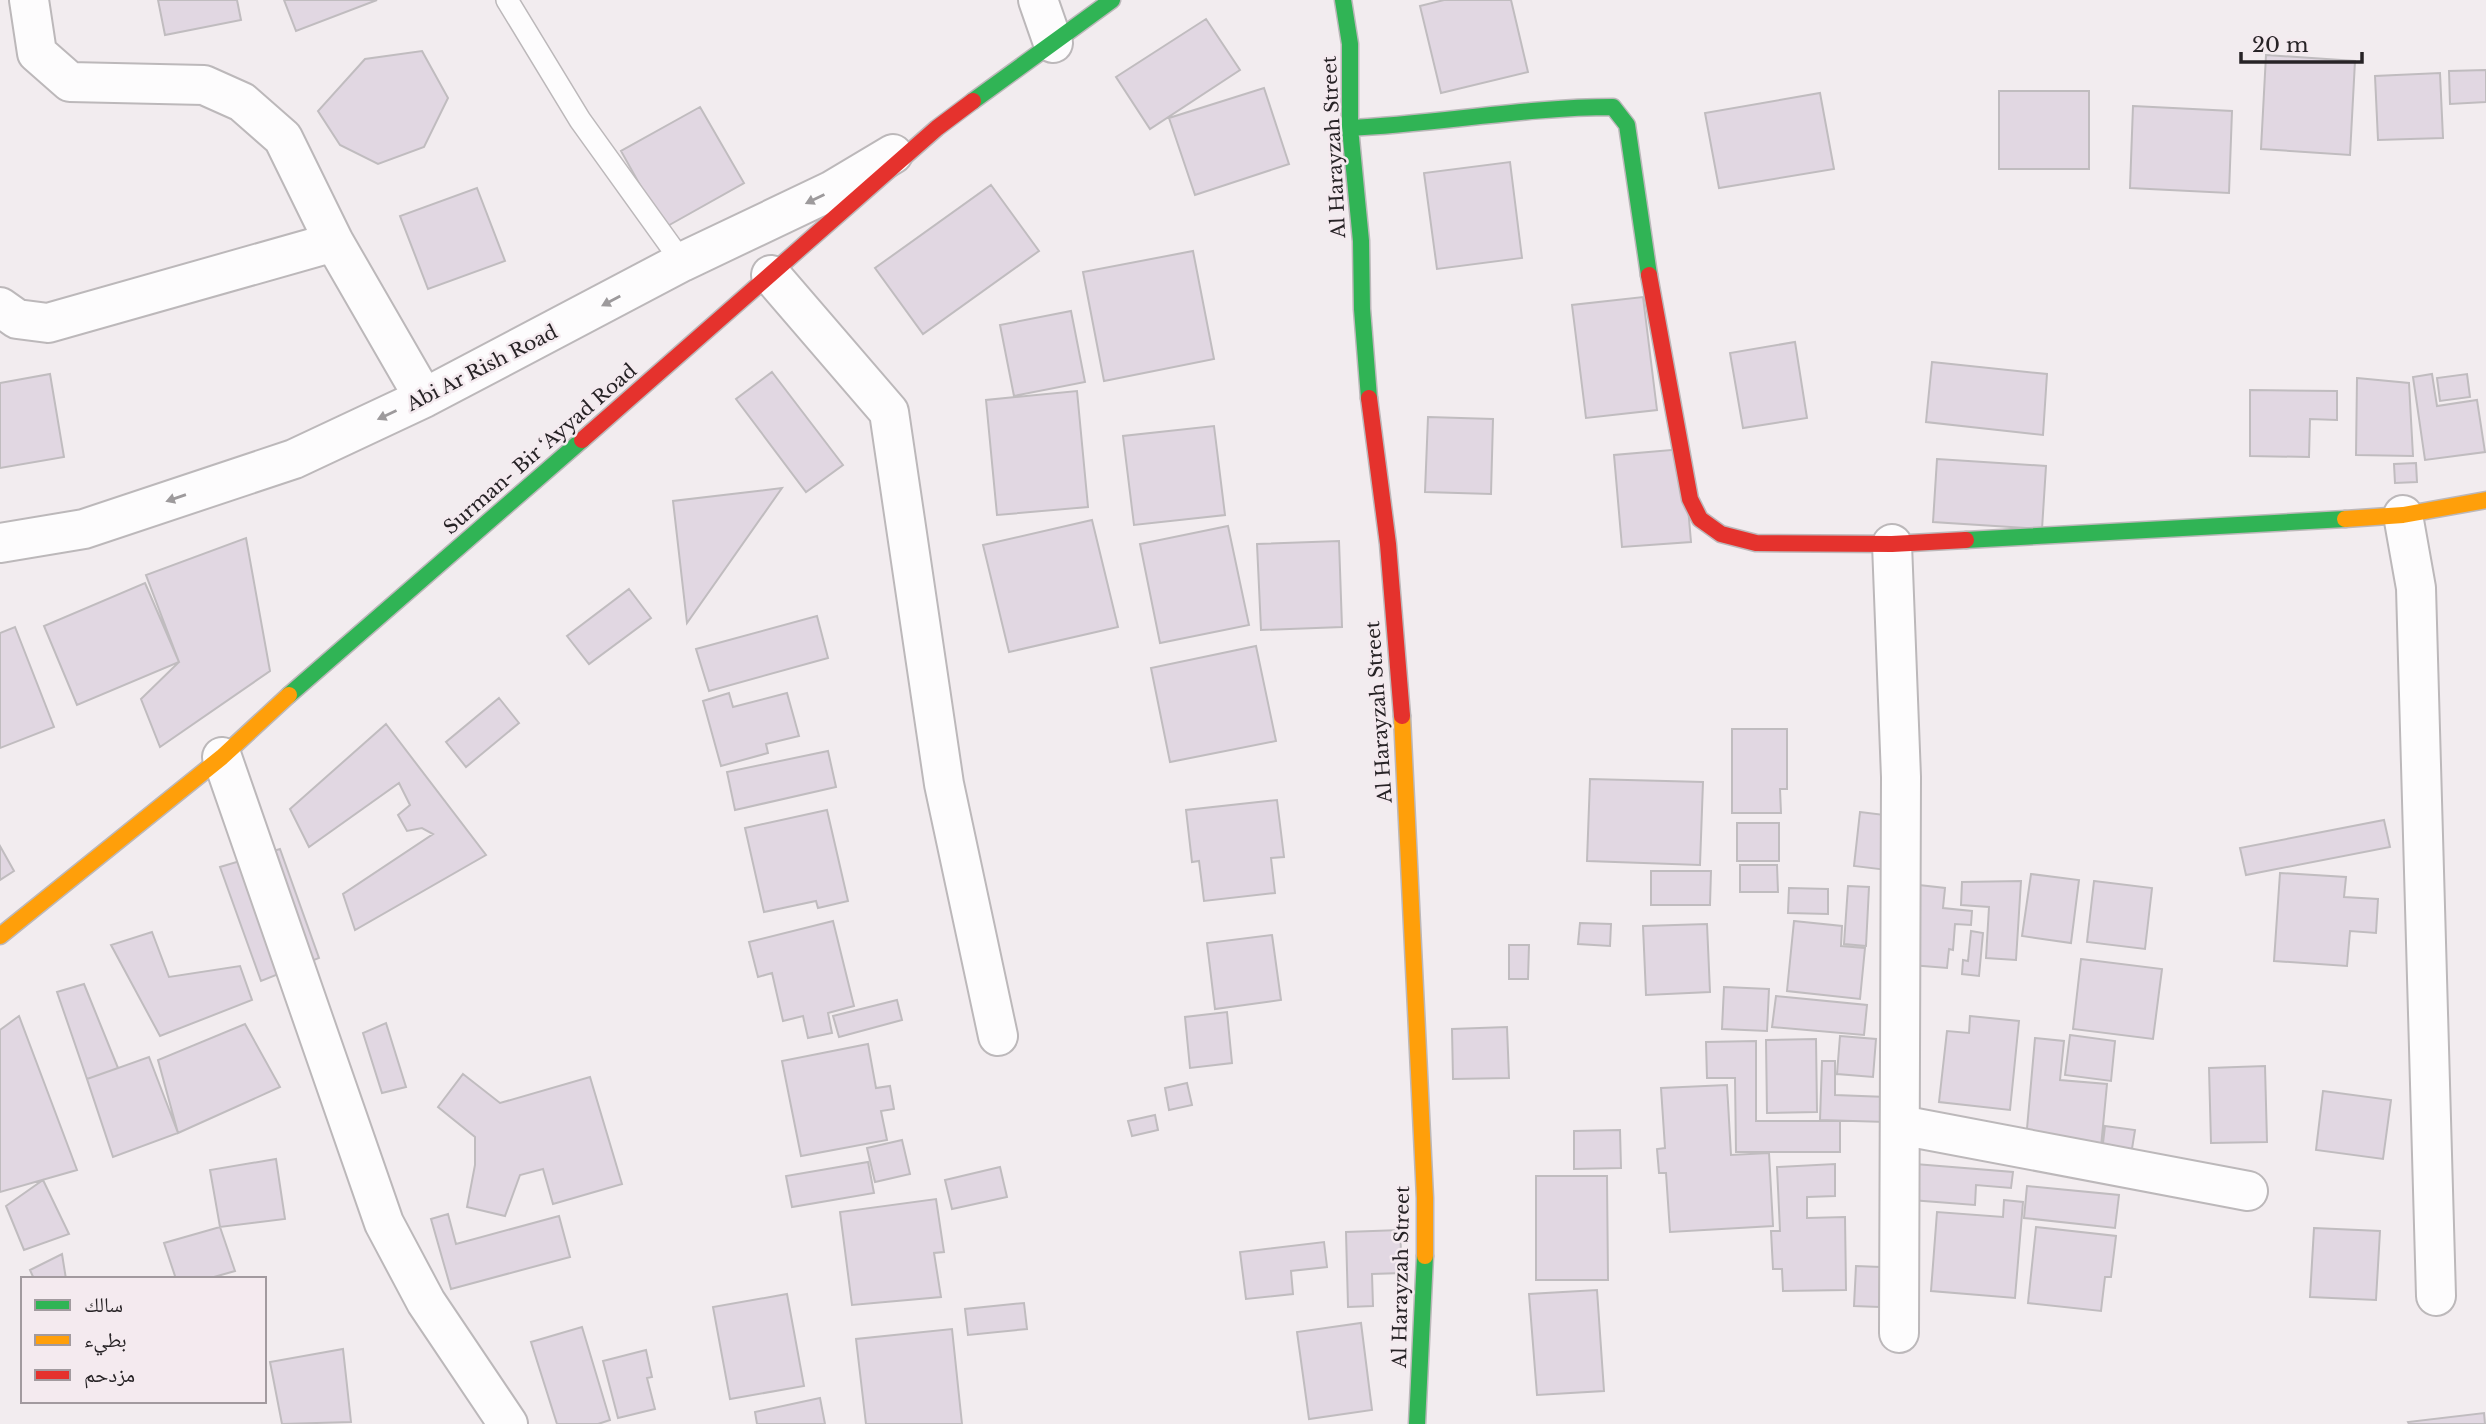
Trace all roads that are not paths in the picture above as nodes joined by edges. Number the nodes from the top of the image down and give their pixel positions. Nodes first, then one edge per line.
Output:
1 (29, 0) edge
2 (508, 0) edge
3 (1038, 0) edge
4 (1112, 0) edge
5 (1343, 0) edge
6 (1054, 43) junction
7 (937, 128) junction
8 (1350, 128) junction
9 (334, 242) junction
10 (682, 262) junction
11 (771, 275) junction
12 (0, 307) edge
13 (424, 398) junction
14 (2486, 500) edge
15 (2403, 514) junction
16 (0, 543) edge
17 (1892, 544) junction
18 (222, 757) junction
19 (0, 936) edge
20 (998, 1036) dead end
21 (1899, 1125) junction
22 (2248, 1191) dead end
23 (2436, 1296) dead end
24 (1899, 1333) dead end
25 (508, 1424) edge
26 (1417, 1424) edge

1 - 9 street
2 - 10 lane
3 - 6 street
4 - 6 main road, Surman- Bir ‘Ayyad Road
5 - 8 main road, Al Harayzah Street
6 - 7 main road, Surman- Bir ‘Ayyad Road
7 -> 10 street, Abi Ar Rish Road
7 - 11 main road, Surman- Bir ‘Ayyad Road
8 - 17 main road
8 - 26 main road, Al Harayzah Street
9 - 12 street
9 - 13 street
10 -> 13 street, Abi Ar Rish Road
11 - 18 main road, Surman- Bir ‘Ayyad Road
11 - 20 street
13 -> 16 street, Abi Ar Rish Road
14 - 15 main road
15 - 17 main road
15 - 23 street
17 - 21 street
18 - 19 main road, Surman- Bir ‘Ayyad Road
18 - 25 street
21 - 22 street
21 - 24 street

